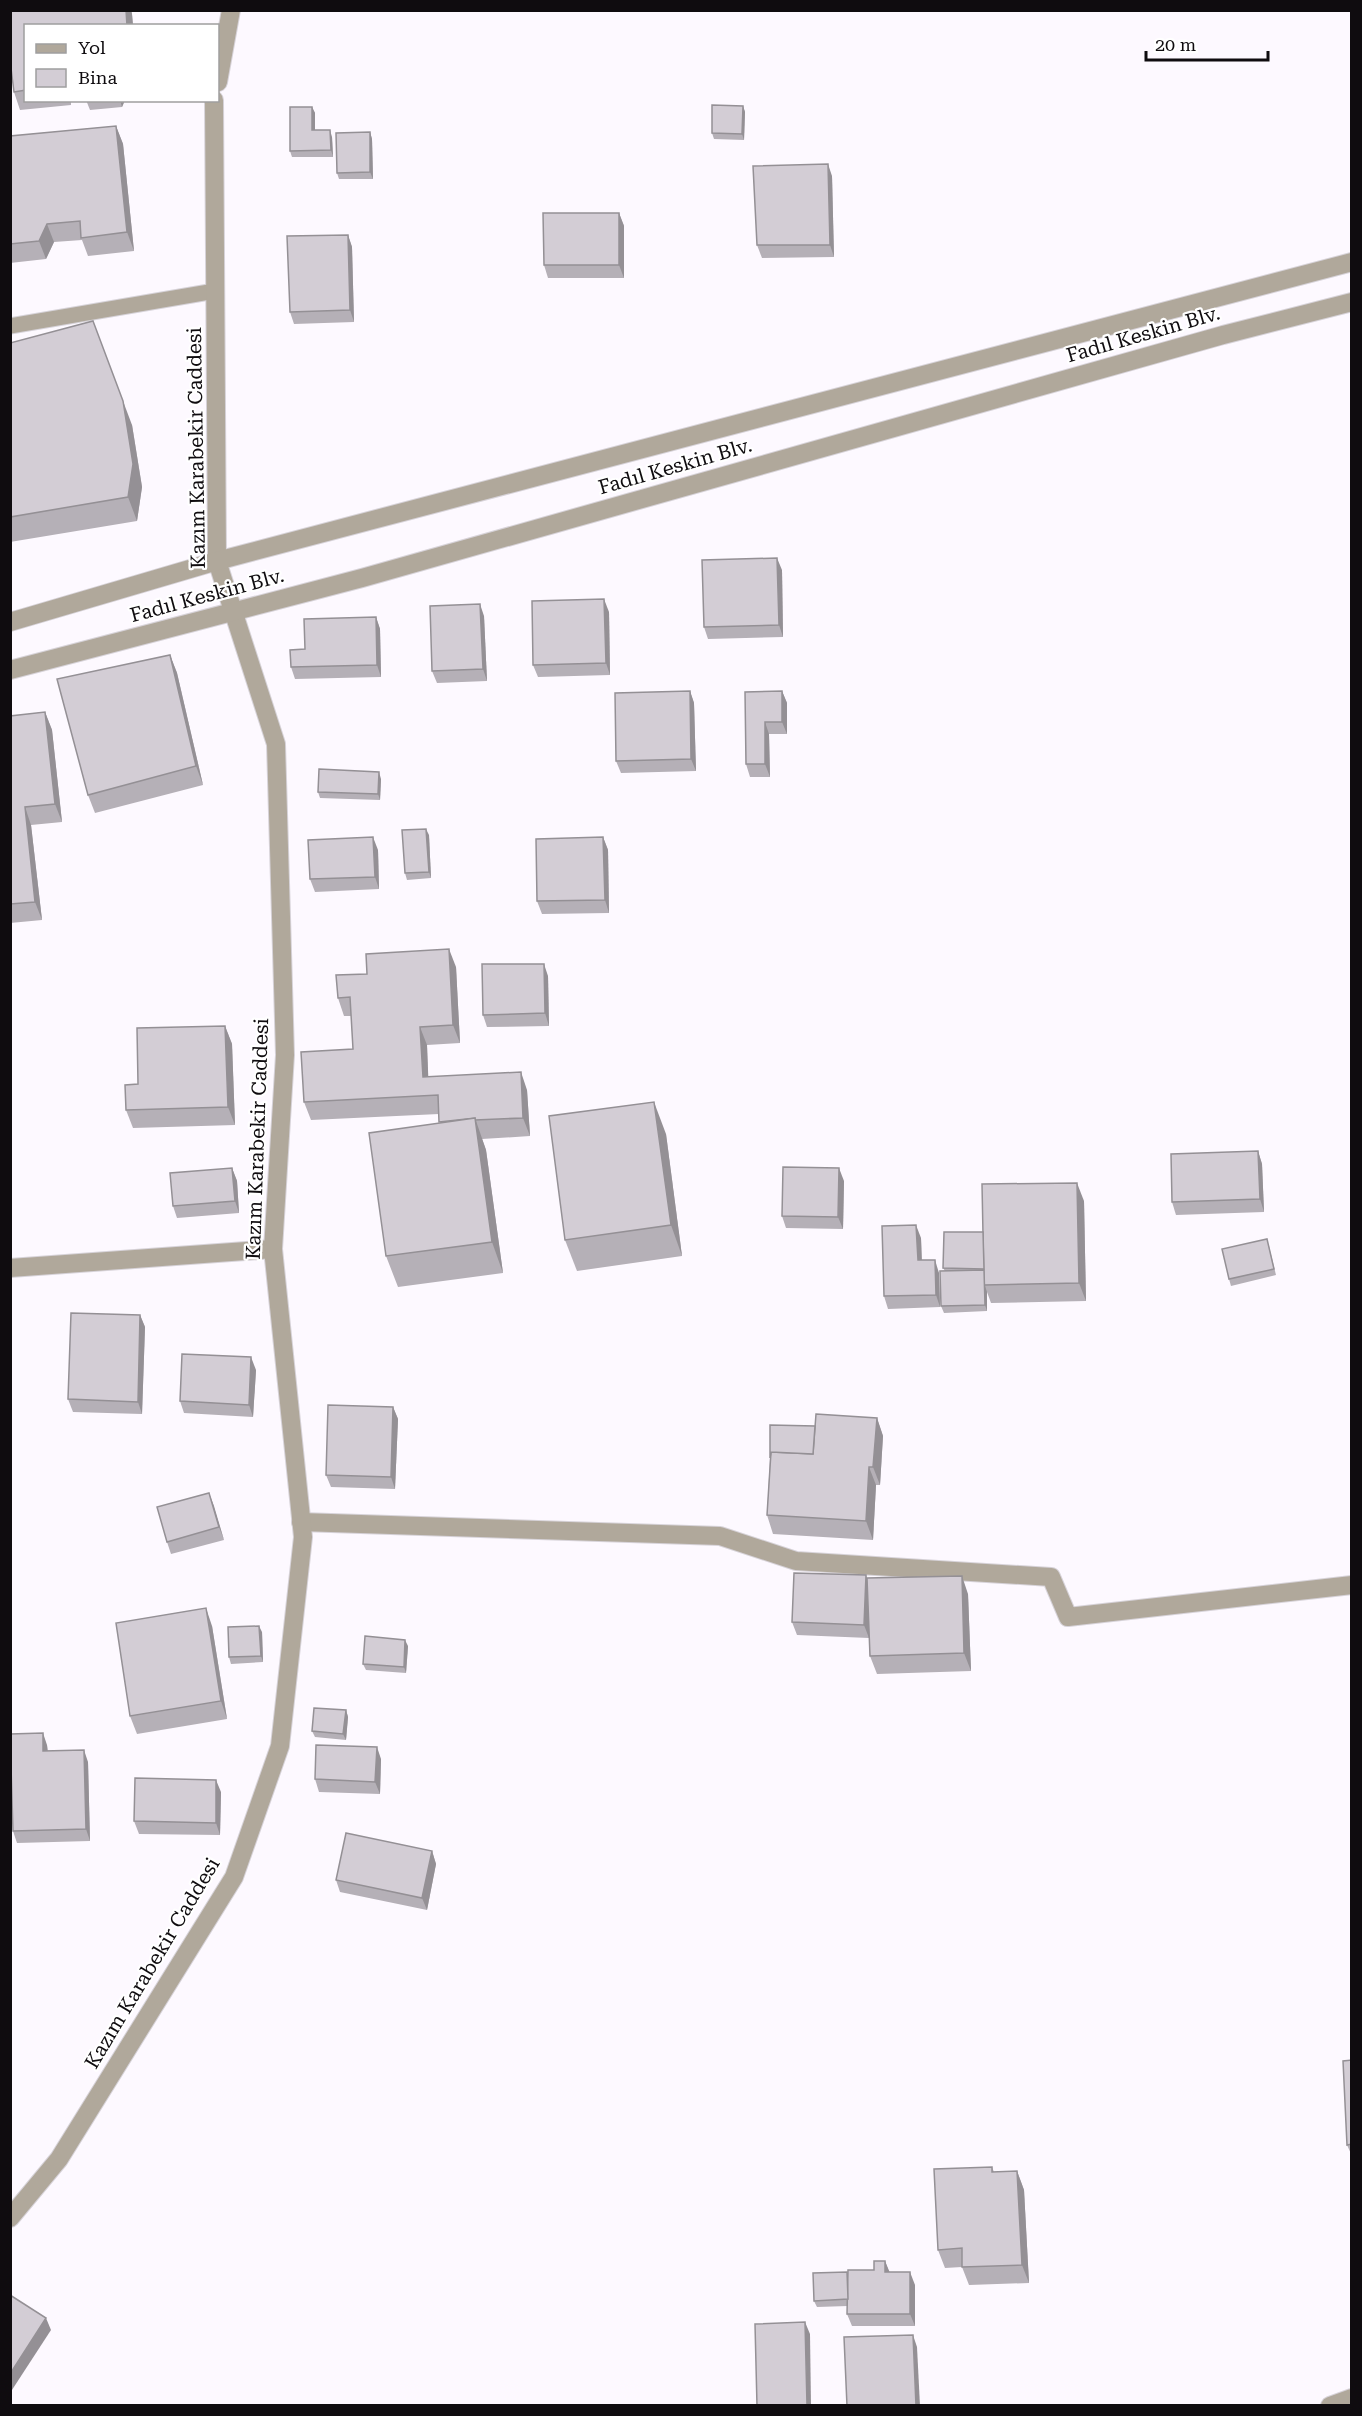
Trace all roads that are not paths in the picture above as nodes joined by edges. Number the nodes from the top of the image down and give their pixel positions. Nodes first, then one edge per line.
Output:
1 (231, 10) edge
2 (219, 76) edge
3 (214, 102) edge
4 (1352, 262) edge
5 (215, 291) junction
6 (1352, 303) edge
7 (10, 326) edge
8 (217, 561) junction
9 (232, 612) junction
10 (10, 622) edge
11 (10, 670) edge
12 (273, 1249) junction
13 (10, 1268) edge
14 (301, 1522) junction
15 (1352, 1585) edge
16 (10, 2218) edge
17 (1352, 2398) edge
18 (1330, 2406) edge

1 - 2 street
3 - 5 street, Kazım Karabekir Caddesi
4 - 8 street, Fadıl Keskin Blv.
5 - 7 lane
5 - 8 street, Kazım Karabekir Caddesi
6 - 9 street, Fadıl Keskin Blv.
8 - 9 street, Kazım Karabekir Caddesi
8 - 10 street, Fadıl Keskin Blv.
9 - 11 street, Fadıl Keskin Blv.
9 - 12 street, Kazım Karabekir Caddesi
12 - 13 street
12 - 14 street, Kazım Karabekir Caddesi
14 - 15 street
14 - 16 street, Kazım Karabekir Caddesi
17 - 18 street

